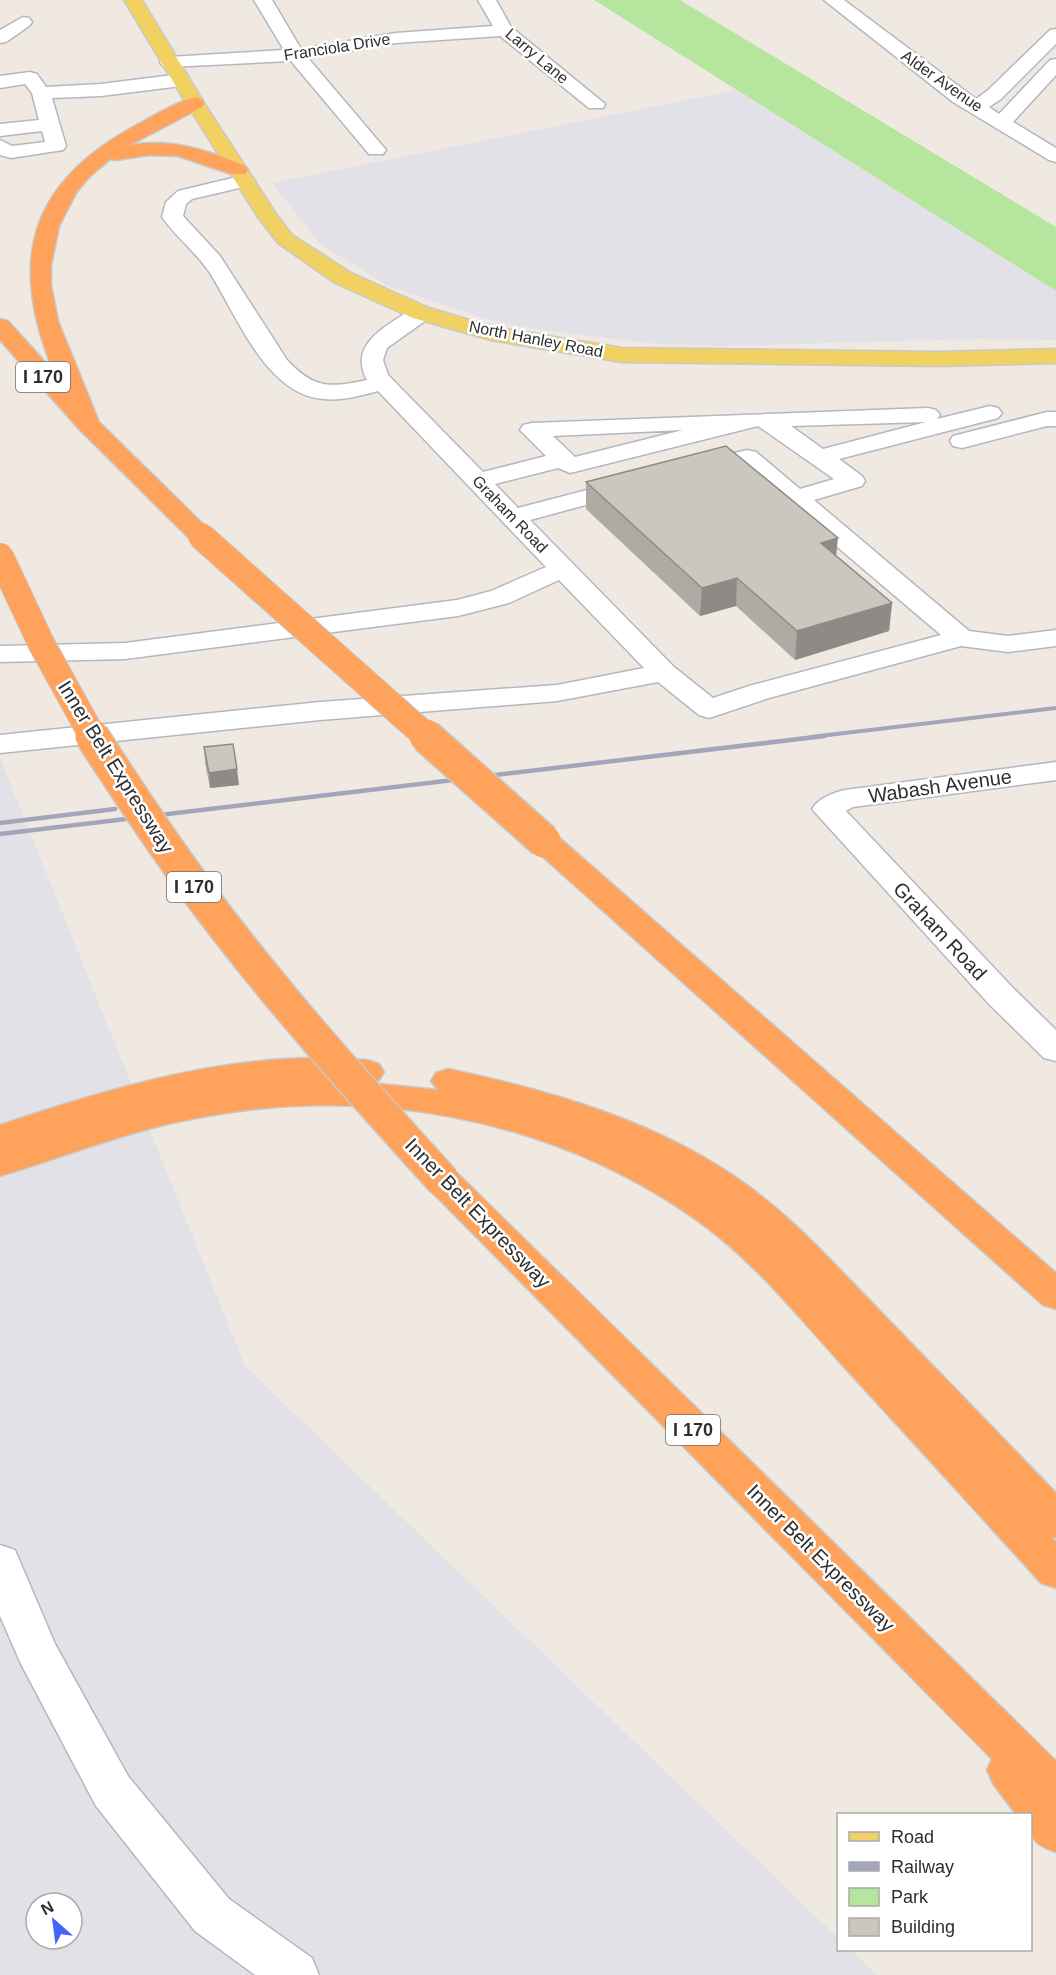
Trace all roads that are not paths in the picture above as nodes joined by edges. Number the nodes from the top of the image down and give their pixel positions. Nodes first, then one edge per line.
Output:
1 (133, 0) edge
2 (262, 0) edge
3 (487, 0) edge
4 (833, 0) edge
5 (23, 22) dead end
6 (504, 30) junction
7 (1056, 34) edge
8 (0, 38) edge
9 (296, 55) junction
10 (169, 62) junction
11 (1056, 64) edge
12 (181, 81) junction
13 (0, 82) edge
14 (41, 93) junction
15 (195, 103) junction
16 (596, 104) dead end
17 (977, 107) junction
18 (1002, 122) junction
19 (50, 124) junction
20 (0, 130) edge
21 (1056, 142) edge
22 (1034, 143) junction
23 (0, 146) edge
24 (376, 150) dead end
25 (1056, 156) edge
26 (96, 159) junction
27 (242, 176) junction
28 (421, 313) junction
29 (0, 326) edge
30 (1056, 356) edge
31 (383, 383) junction
32 (1056, 419) edge
33 (760, 420) junction
34 (88, 425) junction
35 (623, 453) junction
36 (819, 457) junction
37 (563, 459) junction
38 (841, 472) junction
39 (674, 475) edge
40 (478, 481) junction
41 (795, 498) junction
42 (513, 517) junction
43 (0, 556) edge
44 (563, 569) junction
45 (961, 638) junction
46 (1056, 638) edge
47 (0, 654) edge
48 (664, 673) junction
49 (0, 744) edge
50 (1056, 771) edge
51 (828, 809) joint
52 (1056, 1050) edge
53 (0, 1138) edge
54 (0, 1163) edge
55 (1056, 1295) edge
56 (1056, 1521) edge
57 (0, 1563) edge
58 (1056, 1570) edge
59 (943, 1680) junction
60 (1056, 1792) edge
61 (1056, 1831) edge
62 (296, 1975) edge

1 - 10 main road, North Hanley Road
2 - 9 street
3 - 6 street, Larry Lane
4 - 17 street, Alder Avenue
5 - 8 street
6 - 9 street, Franciola Drive
6 - 16 street, Larry Lane
7 - 17 street
9 - 10 street, Franciola Drive
9 - 24 street
10 - 12 main road, North Hanley Road
11 - 18 street
12 - 14 street
12 - 15 main road, North Hanley Road
13 - 14 street
14 - 19 street
15 - 26 highway
15 - 27 main road, North Hanley Road
17 - 18 street, Alder Avenue
18 - 22 street, Alder Avenue
19 - 20 street
19 - 23 street
21 - 22 street
22 - 25 street, Alder Avenue
26 - 27 highway
26 - 34 highway
27 - 28 main road, North Hanley Road
27 - 31 street
28 - 30 main road, North Hanley Road
28 - 31 street, Graham Road
29 - 34 highway, I 170
31 - 40 street, Graham Road
32 - 38 street
33 - 35 street
33 - 36 street
33 - 36 street
33 - 37 street
34 - 55 highway, I 170, bridge
35 - 37 street
35 - 42 street
36 - 38 street
37 - 40 street
38 - 41 street
39 - 41 street
40 - 42 street, Graham Road
41 - 45 street
42 - 44 street, Graham Road
43 - 59 highway, Inner Belt Expressway / I 170, bridge
44 - 47 street
44 - 48 street, Graham Road
45 - 46 street
45 - 48 street, Graham Road
48 - 49 street
50 - 51 street, Wabash Avenue
51 - 52 street, Graham Road
53 - 56 highway
54 - 58 highway
57 - 62 street
59 - 60 highway, Inner Belt Expressway / I 170
59 - 61 highway

